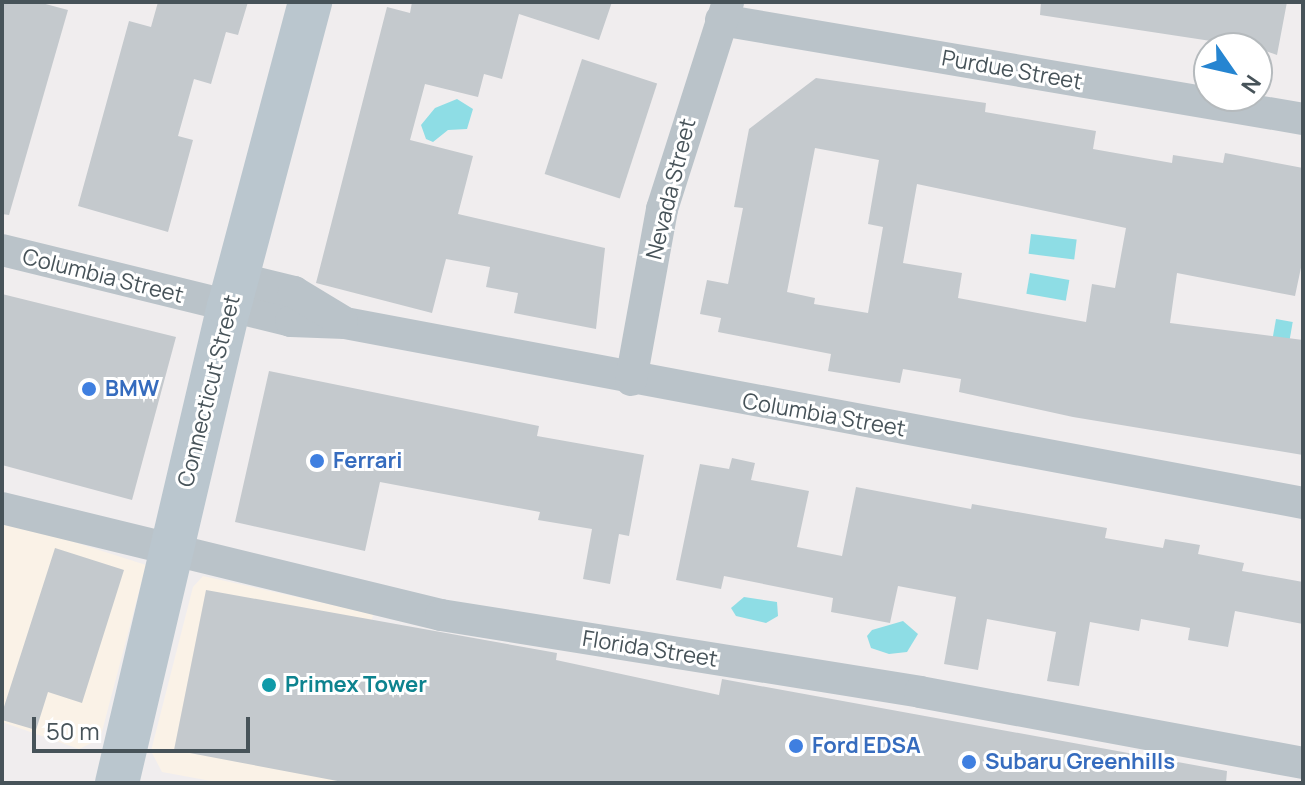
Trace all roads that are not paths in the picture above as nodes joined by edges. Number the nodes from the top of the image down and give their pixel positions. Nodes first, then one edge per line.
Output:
1 (310, 2) edge
2 (724, 11) edge
3 (1303, 119) edge
4 (2, 250) edge
5 (233, 293) junction
6 (631, 380) junction
7 (1303, 503) edge
8 (2, 508) edge
9 (169, 552) junction
10 (1303, 763) edge
11 (117, 783) edge

1 - 5 street, Connecticut Street
2 - 3 street, Purdue Street
2 - 6 street, Nevada Street
4 - 5 street, Columbia Street
5 - 6 street, Columbia Street
5 - 9 street, Connecticut Street
6 - 7 street, Columbia Street
8 - 9 street, Florida Street
9 - 10 street, Florida Street
9 - 11 street, Connecticut Street

